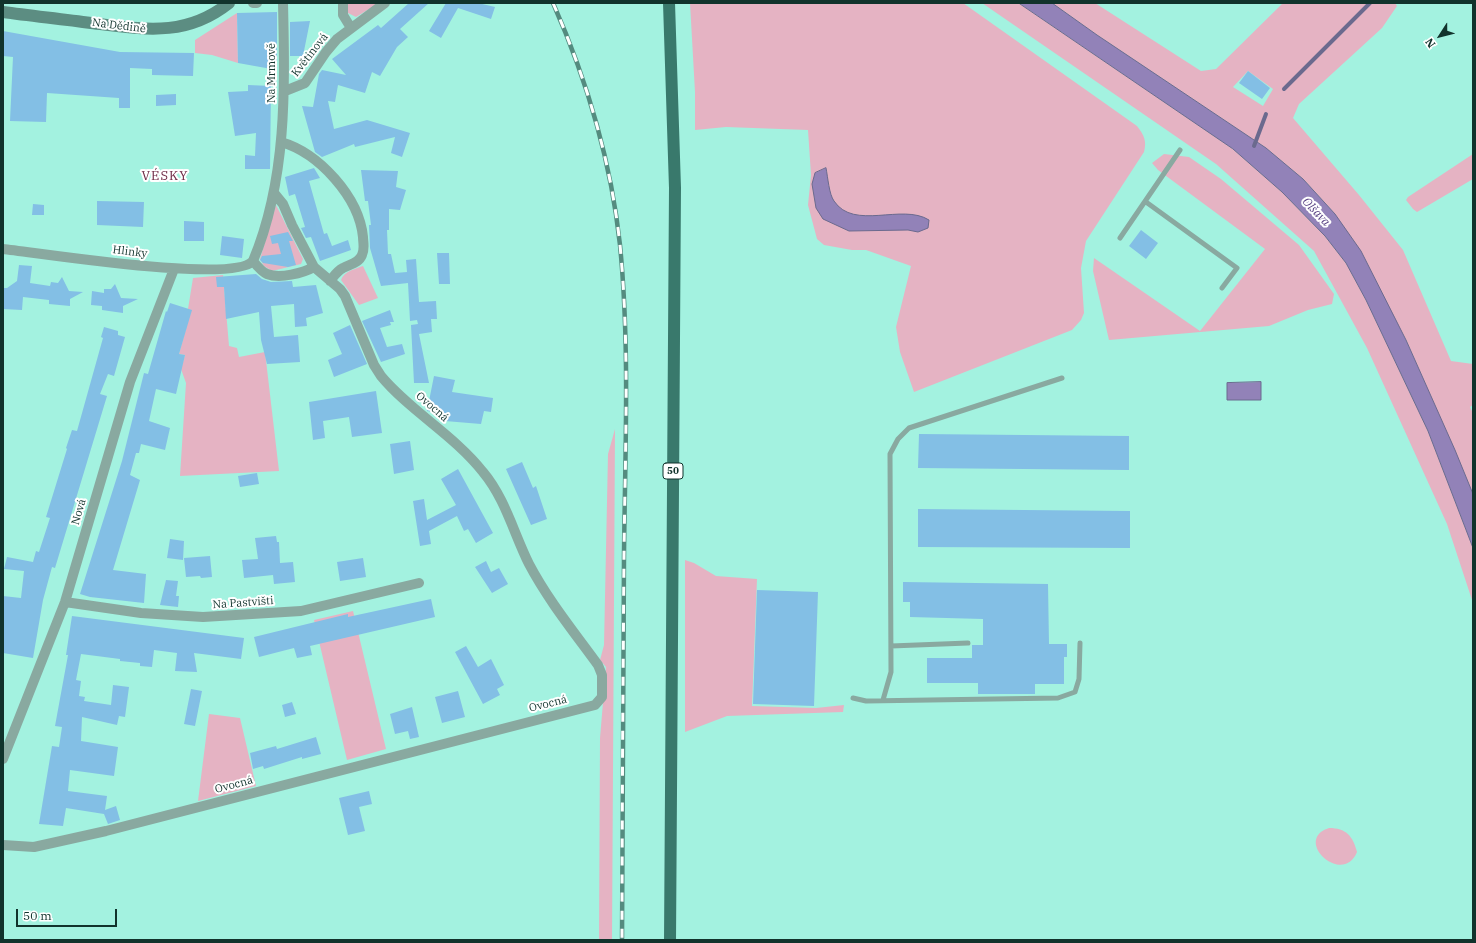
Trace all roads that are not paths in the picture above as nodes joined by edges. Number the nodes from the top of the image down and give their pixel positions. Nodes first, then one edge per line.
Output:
1 (229, 3) edge
2 (253, 3) edge
3 (257, 3) edge
4 (283, 3) edge
5 (343, 3) edge
6 (385, 3) edge
7 (669, 3) edge
8 (3, 12) edge
9 (351, 28) junction
10 (285, 91) junction
11 (281, 142) junction
12 (1180, 150) dead end
13 (274, 193) junction
14 (1146, 202) junction
15 (1120, 238) dead end
16 (3, 249) edge
17 (253, 261) junction
18 (314, 267) junction
19 (174, 269) junction
20 (330, 281) junction
21 (1222, 288) dead end
22 (1062, 378) dead end
23 (419, 583) dead end
24 (65, 602) junction
25 (968, 643) dead end
26 (1080, 643) dead end
27 (891, 646) junction
28 (854, 698) dead end
29 (883, 700) junction
30 (3, 759) edge
31 (3, 845) edge
32 (670, 940) edge

1 - 8 street, Na Dědině
2 - 3 street
4 - 10 street, Na Mrmově
5 - 9 street
6 - 9 street, Květinová
7 - 32 main road, 50
9 - 10 street, Květinová
10 - 11 street, Na Mrmově
11 - 13 street, Na Mrmově
11 - 20 street
12 - 14 lane
13 - 17 street, Na Mrmově
13 - 18 street
14 - 15 lane
14 - 21 lane
16 - 19 street, Hlinky
17 - 18 street
17 - 19 street, Hlinky
18 - 20 street
19 - 24 street, Nová
20 - 31 street, Ovocná
22 - 27 lane
23 - 24 street, Na Pastvišti
24 - 30 street, Nová
25 - 27 lane
26 - 29 lane
27 - 29 lane
28 - 29 lane

